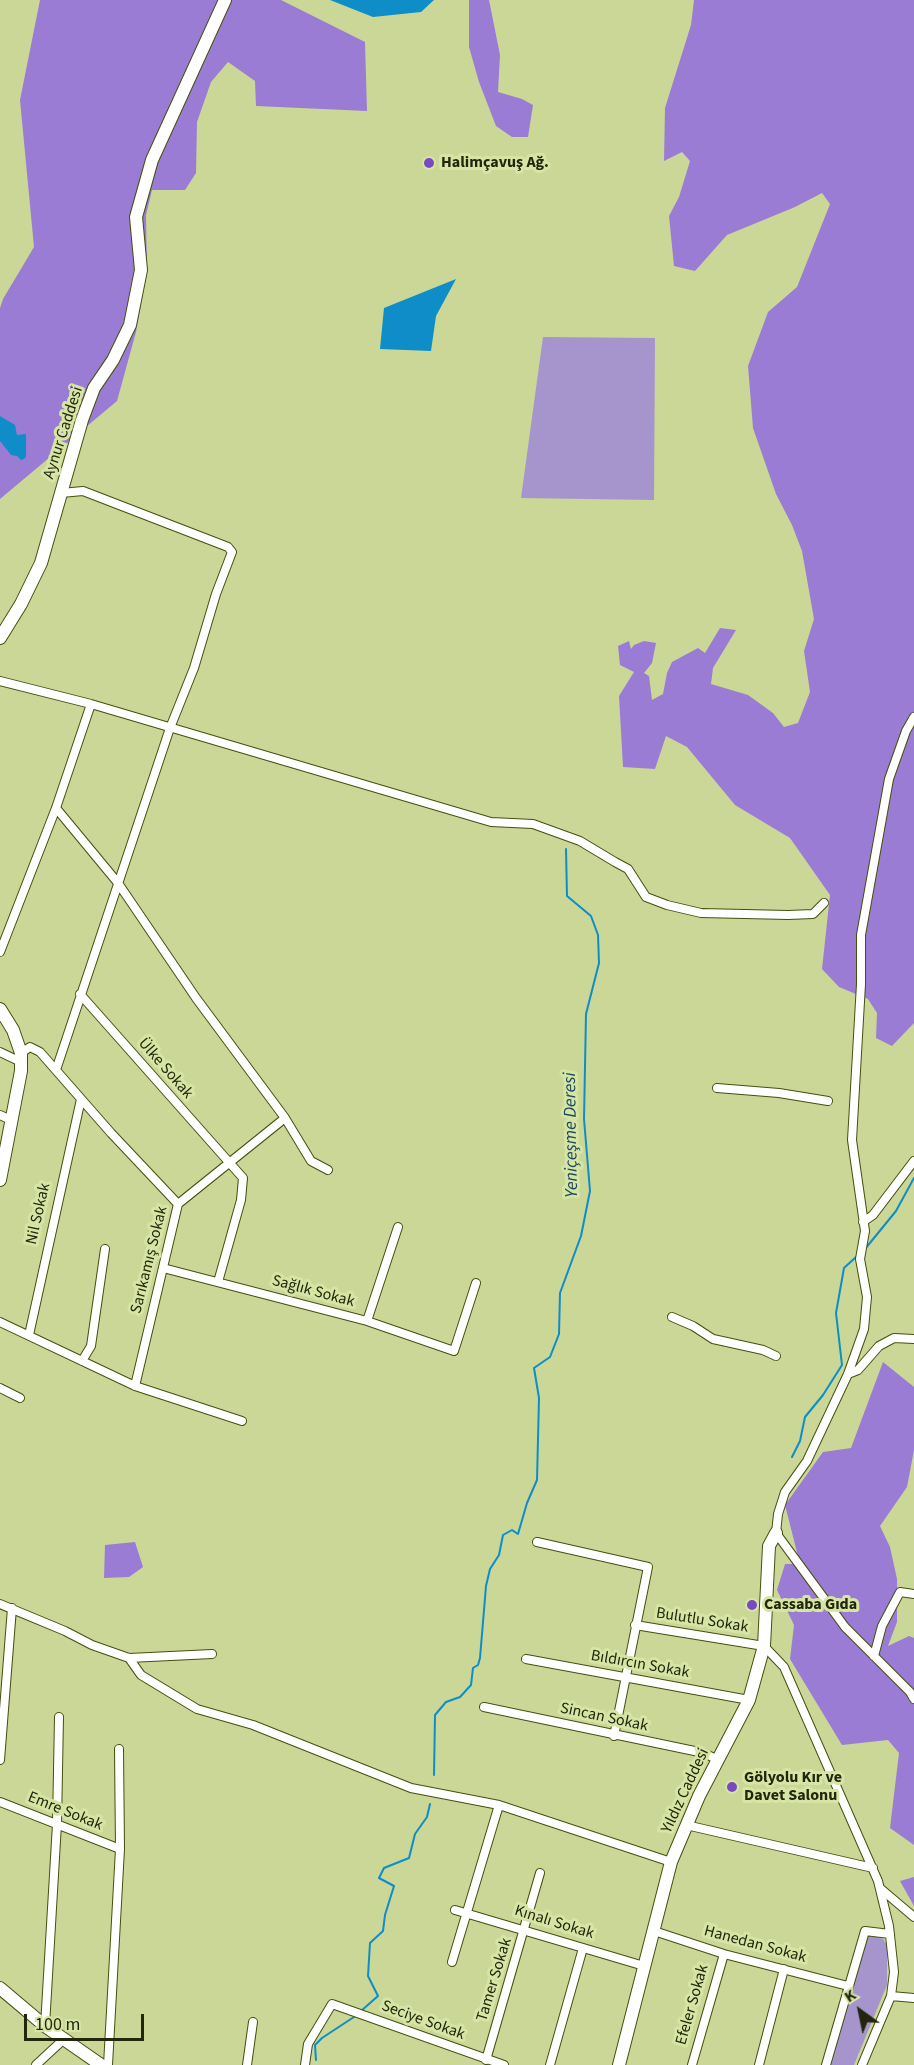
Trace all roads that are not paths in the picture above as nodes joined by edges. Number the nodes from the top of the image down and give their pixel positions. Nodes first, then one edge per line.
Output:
1 (225, 0) edge
2 (61, 493) junction
3 (0, 638) edge
4 (0, 681) edge
5 (91, 704) junction
6 (914, 717) edge
7 (170, 728) junction
8 (57, 808) junction
9 (118, 883) junction
10 (824, 903) dead end
11 (0, 952) edge
12 (80, 994) junction
13 (0, 1009) edge
14 (0, 1052) edge
15 (21, 1057) junction
16 (56, 1070) junction
17 (717, 1088) dead end
18 (81, 1099) junction
19 (828, 1101) dead end
20 (6, 1118) edge
21 (285, 1118) junction
22 (914, 1161) edge
23 (230, 1163) junction
24 (328, 1170) dead end
25 (0, 1177) edge
26 (178, 1204) junction
27 (863, 1222) junction
28 (398, 1227) dead end
29 (105, 1249) dead end
30 (164, 1268) junction
31 (218, 1282) junction
32 (476, 1283) dead end
33 (672, 1317) dead end
34 (0, 1322) edge
35 (367, 1322) junction
36 (28, 1335) junction
37 (914, 1340) edge
38 (776, 1356) dead end
39 (82, 1361) junction
40 (849, 1374) junction
41 (135, 1386) junction
42 (0, 1388) edge
43 (20, 1398) dead end
44 (242, 1421) dead end
45 (776, 1533) junction
46 (537, 1542) dead end
47 (914, 1594) edge
48 (0, 1604) edge
49 (12, 1608) junction
50 (635, 1625) junction
51 (764, 1646) junction
52 (212, 1654) dead end
53 (874, 1656) junction
54 (129, 1658) junction
55 (526, 1659) dead end
56 (625, 1678) junction
57 (914, 1699) edge
58 (749, 1700) junction
59 (484, 1707) dead end
60 (60, 1717) dead end
61 (614, 1736) junction
62 (119, 1749) dead end
63 (0, 1760) edge
64 (718, 1760) junction
65 (0, 1802) edge
66 (498, 1805) junction
67 (57, 1824) junction
68 (686, 1825) junction
69 (120, 1849) junction
70 (671, 1862) junction
71 (873, 1868) junction
72 (540, 1873) dead end
73 (880, 1889) junction
74 (455, 1910) dead end
75 (466, 1913) junction
76 (914, 1917) edge
77 (525, 1929) junction
78 (654, 1931) junction
79 (890, 1934) junction
80 (583, 1948) junction
81 (724, 1954) junction
82 (452, 1962) dead end
83 (644, 1966) junction
84 (784, 1969) junction
85 (848, 1986) junction
86 (0, 1988) edge
87 (891, 1996) junction
88 (914, 1998) edge
89 (253, 2022) dead end
90 (45, 2026) junction
91 (64, 2039) junction
92 (486, 2060) junction
93 (36, 2065) edge
94 (101, 2065) edge
95 (108, 2065) edge
96 (247, 2065) edge
97 (305, 2065) edge
98 (504, 2065) edge
99 (550, 2065) edge
100 (619, 2065) edge
101 (692, 2065) edge
102 (759, 2065) edge
103 (826, 2065) edge
104 (862, 2065) edge

1 - 2 street, Aynur Caddesi
2 - 3 street, Aynur Caddesi
2 - 7 street
4 - 5 street
5 - 7 street
5 - 8 street
6 - 27 street
7 - 9 street
7 - 10 street
8 - 9 street
8 - 11 street
9 - 12 street
9 - 21 street
12 - 16 street
12 - 23 street, Ülke Sokak
13 - 15 street
14 - 15 street
15 - 16 street
15 - 20 street
16 - 18 street
17 - 19 street
18 - 26 street
18 - 36 street, Nil Sokak
20 - 25 street
21 - 23 street, Sarıkamış Sokak
21 - 24 street
22 - 27 street
23 - 26 street, Sarıkamış Sokak
23 - 31 street, Ülke Sokak
26 - 30 street, Sarıkamış Sokak
27 - 40 street
28 - 35 street
29 - 39 street
30 - 31 street, Sağlık Sokak
30 - 41 street, Sarıkamış Sokak
31 - 35 street, Sağlık Sokak
32 - 35 street, Sağlık Sokak
33 - 38 street
34 - 36 street
36 - 39 street
37 - 40 street
39 - 41 street
40 - 45 street
41 - 44 street
42 - 43 street
45 - 51 street, Yıldız Caddesi
45 - 53 street
46 - 50 street
47 - 53 street
48 - 49 street
49 - 54 street
49 - 63 street
50 - 51 street, Bulutlu Sokak
50 - 56 street
51 - 58 street, Yıldız Caddesi
51 - 71 street
52 - 54 street
53 - 57 street
54 - 66 street
55 - 56 street, Bıldırcın Sokak
56 - 58 street, Bıldırcın Sokak
56 - 61 street
58 - 64 street, Yıldız Caddesi
59 - 61 street, Sincan Sokak
60 - 67 street
61 - 64 street, Sincan Sokak
62 - 69 street
64 - 68 street, Yıldız Caddesi
65 - 67 street, Emre Sokak
66 - 70 street
66 - 75 street
67 - 69 street, Emre Sokak
67 - 90 street
68 - 70 street, Yıldız Caddesi
68 - 71 street
69 - 95 street
70 - 78 street, Yıldız Caddesi
71 - 73 street
72 - 77 street, Tamer Sokak
73 - 76 street
73 - 79 street
74 - 75 street, Kınalı Sokak
75 - 77 street, Kınalı Sokak
75 - 82 street
77 - 80 street, Kınalı Sokak
77 - 92 street, Tamer Sokak
78 - 81 street, Hanedan Sokak
78 - 83 street, Yıldız Caddesi
79 - 85 street
79 - 87 street
80 - 83 street, Kınalı Sokak
80 - 99 street
81 - 84 street, Hanedan Sokak
81 - 101 street, Efeler Sokak
83 - 100 street, Yıldız Caddesi
84 - 85 street, Hanedan Sokak
84 - 102 street
85 - 103 street
86 - 90 street
87 - 88 street
87 - 104 street
89 - 96 street
90 - 91 street
91 - 93 street
91 - 94 street
92 - 97 street, Seciye Sokak
92 - 98 street, Seciye Sokak

